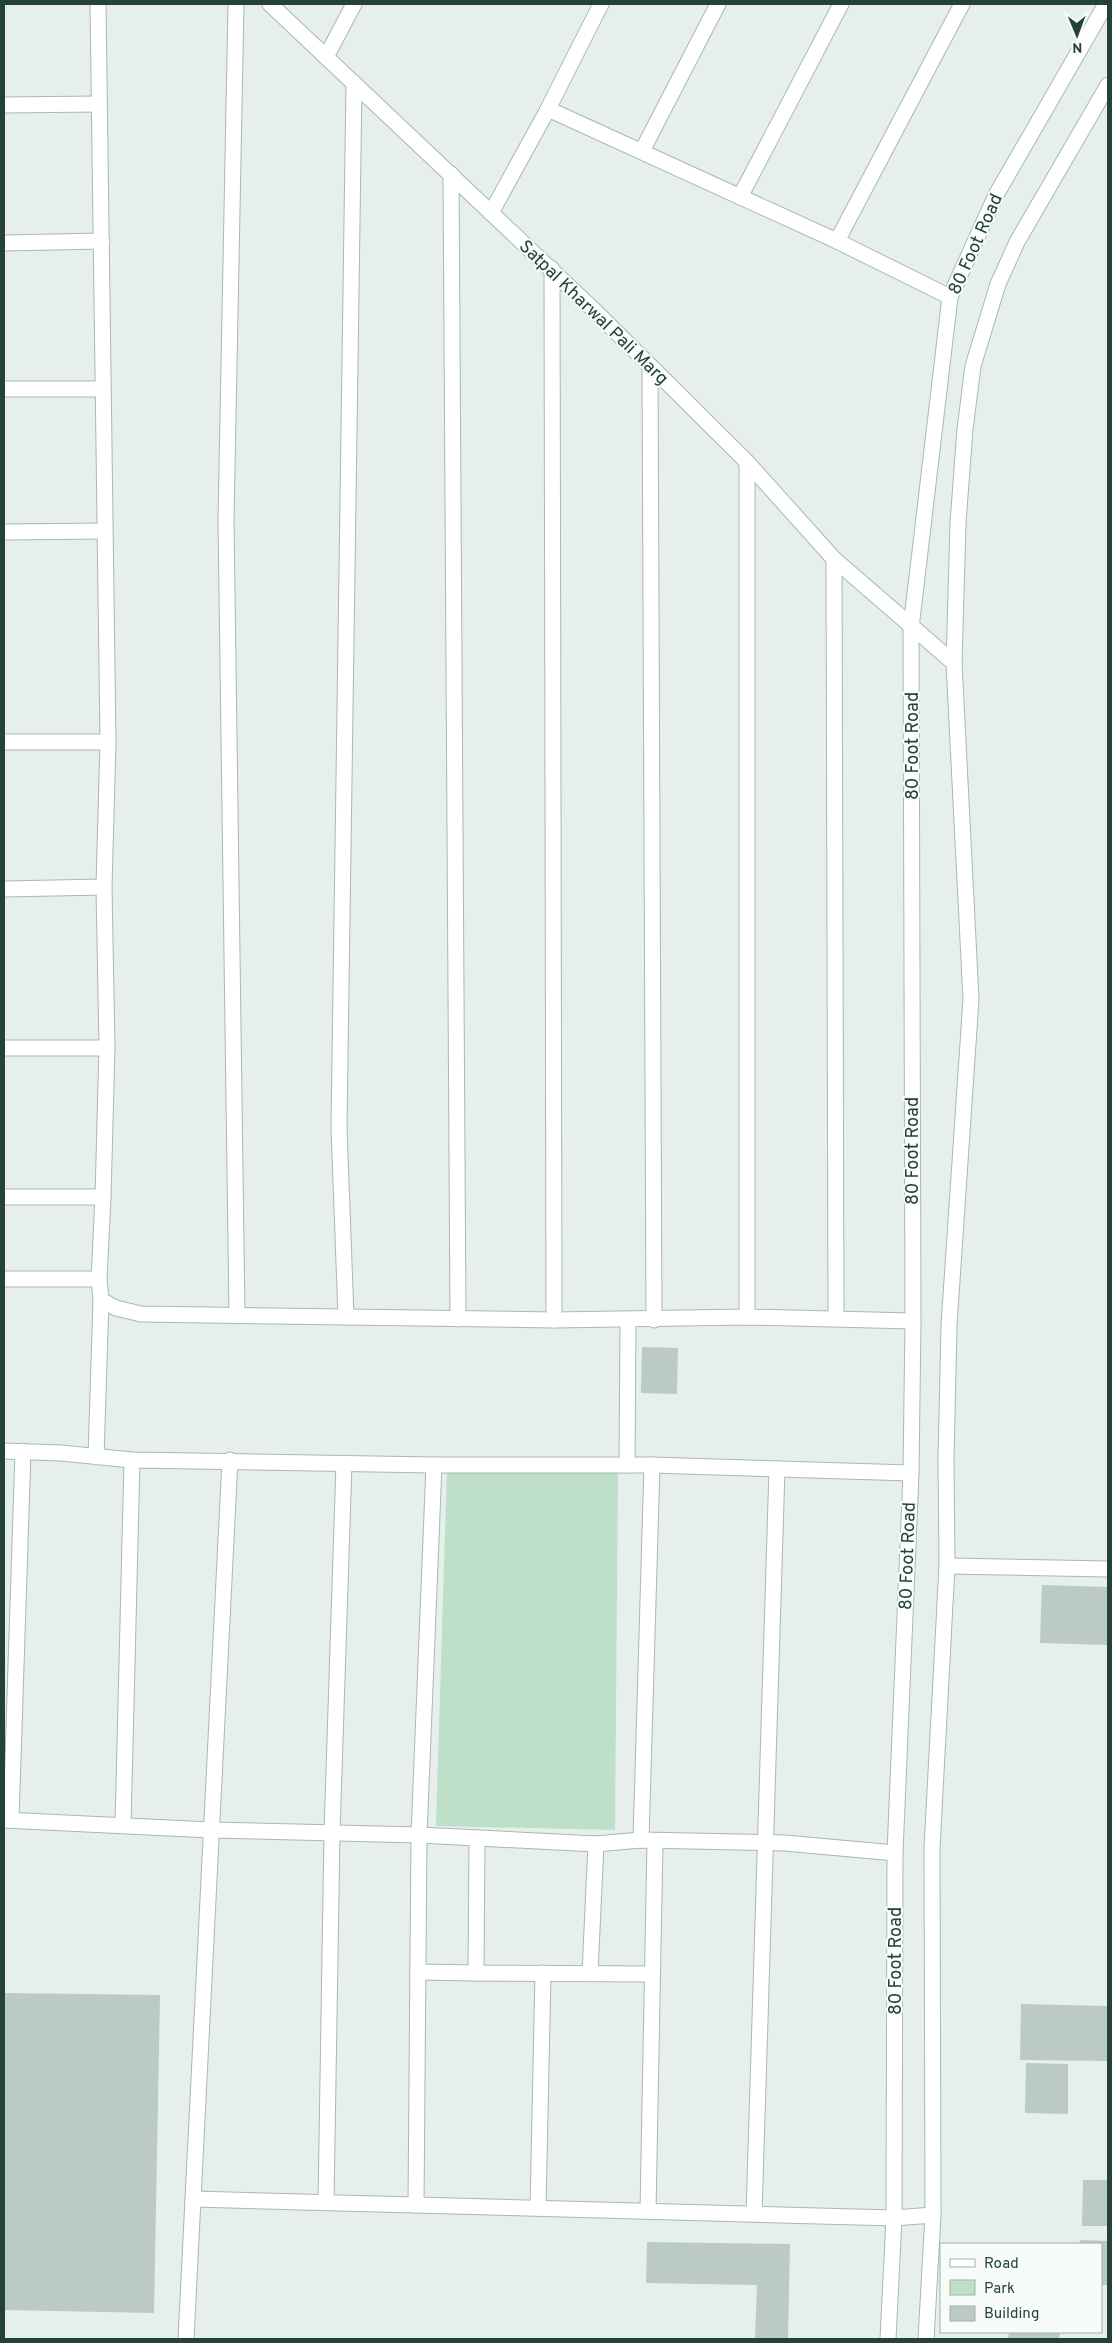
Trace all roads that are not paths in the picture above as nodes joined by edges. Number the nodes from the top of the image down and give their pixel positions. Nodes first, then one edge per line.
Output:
1 (98, 4) edge
2 (236, 4) edge
3 (270, 4) edge
4 (354, 4) edge
5 (601, 4) edge
6 (718, 4) edge
7 (841, 4) edge
8 (962, 4) edge
9 (1106, 4) edge
10 (326, 57) junction
11 (354, 84) junction
12 (1108, 85) edge
13 (99, 104) junction
14 (4, 105) edge
15 (548, 109) junction
16 (642, 151) junction
17 (451, 174) junction
18 (740, 197) junction
19 (492, 212) junction
20 (837, 241) junction
21 (102, 242) junction
22 (4, 244) edge
23 (552, 269) junction
24 (950, 297) junction
25 (650, 366) junction
26 (4, 389) edge
27 (102, 389) junction
28 (747, 462) junction
29 (104, 531) junction
30 (4, 532) edge
31 (834, 559) junction
32 (911, 628) junction
33 (954, 663) junction
34 (4, 742) edge
35 (108, 742) junction
36 (104, 887) junction
37 (4, 889) edge
38 (4, 1048) edge
39 (107, 1048) junction
40 (4, 1197) edge
41 (103, 1197) junction
42 (4, 1279) edge
43 (98, 1279) junction
44 (101, 1300) junction
45 (238, 1315) junction
46 (346, 1317) junction
47 (747, 1317) junction
48 (836, 1318) junction
49 (458, 1319) junction
50 (554, 1320) junction
51 (628, 1320) junction
52 (654, 1320) junction
53 (913, 1321) junction
54 (4, 1451) edge
55 (23, 1451) junction
56 (96, 1457) junction
57 (132, 1460) junction
58 (230, 1460) junction
59 (344, 1463) junction
60 (434, 1465) junction
61 (627, 1465) junction
62 (652, 1465) junction
63 (777, 1469) junction
64 (911, 1473) junction
65 (947, 1566) junction
66 (1108, 1569) edge
67 (7, 1820) edge
68 (123, 1825) junction
69 (210, 1830) junction
70 (332, 1833) junction
71 (419, 1835) junction
72 (477, 1838) junction
73 (648, 1841) junction
74 (764, 1843) junction
75 (596, 1844) junction
76 (895, 1853) junction
77 (418, 1972) junction
78 (476, 1973) junction
79 (543, 1973) junction
80 (590, 1973) junction
81 (652, 1974) junction
82 (193, 2199) junction
83 (326, 2202) junction
84 (416, 2205) junction
85 (538, 2208) junction
86 (648, 2211) junction
87 (754, 2214) junction
88 (933, 2215) junction
89 (894, 2218) junction
90 (186, 2339) edge
91 (888, 2339) edge
92 (926, 2339) edge

1 - 13 street
2 - 45 street
3 - 10 street, Satpal Kharwal Pali Marg
4 - 10 street
5 - 15 street
6 - 16 street
7 - 18 street
8 - 20 street
9 - 24 street, 80 Foot Road
10 - 11 street, Satpal Kharwal Pali Marg
11 - 17 street, Satpal Kharwal Pali Marg
11 - 46 street
12 - 33 street
13 - 14 street
13 - 21 street
15 - 16 street
15 - 19 street
16 - 18 street
17 - 19 street, Satpal Kharwal Pali Marg
17 - 49 street
18 - 20 street
19 - 23 street, Satpal Kharwal Pali Marg
20 - 24 street
21 - 22 street
21 - 27 street
23 - 25 street, Satpal Kharwal Pali Marg
23 - 50 street
24 - 32 street, 80 Foot Road
25 - 28 street, Satpal Kharwal Pali Marg
25 - 52 street
26 - 27 street
27 - 29 street
28 - 31 street, Satpal Kharwal Pali Marg
28 - 47 street
29 - 30 street
29 - 35 street
31 - 32 street, Satpal Kharwal Pali Marg
31 - 48 street
32 - 33 street, Satpal Kharwal Pali Marg
32 - 53 street, 80 Foot Road
33 - 65 street
34 - 35 street
35 - 36 street
36 - 37 street
36 - 39 street
38 - 39 street
39 - 41 street
40 - 41 street
41 - 43 street
42 - 43 street
43 - 44 street
44 - 45 street
44 - 56 street
45 - 46 street
46 - 49 street
47 - 48 street
47 - 52 street
48 - 53 street
49 - 50 street
50 - 51 street
51 - 52 street
51 - 61 street
53 - 64 street, 80 Foot Road
54 - 55 street
55 - 56 street
55 - 67 street
56 - 57 street
57 - 58 street
57 - 68 street
58 - 59 street
58 - 69 street
59 - 60 street
59 - 70 street
60 - 61 street
60 - 71 street
61 - 62 street
62 - 63 street
62 - 73 street
63 - 64 street
63 - 74 street
64 - 76 street, 80 Foot Road
65 - 66 street
65 - 88 street
67 - 68 street
68 - 69 street
69 - 70 street
69 - 82 street
70 - 71 street
70 - 83 street
71 - 72 street
71 - 77 street
72 - 75 street
72 - 78 street
73 - 74 street
73 - 75 street
73 - 81 street
74 - 76 street
74 - 87 street
75 - 80 street
76 - 89 street, 80 Foot Road
77 - 78 street
77 - 84 street
78 - 79 street
79 - 80 street
79 - 85 street
80 - 81 street
81 - 86 street
82 - 83 street
82 - 90 street
83 - 84 street
84 - 85 street
85 - 86 street
86 - 87 street
87 - 89 street
88 - 89 street
88 - 92 street
89 - 91 street, 80 Foot Road

